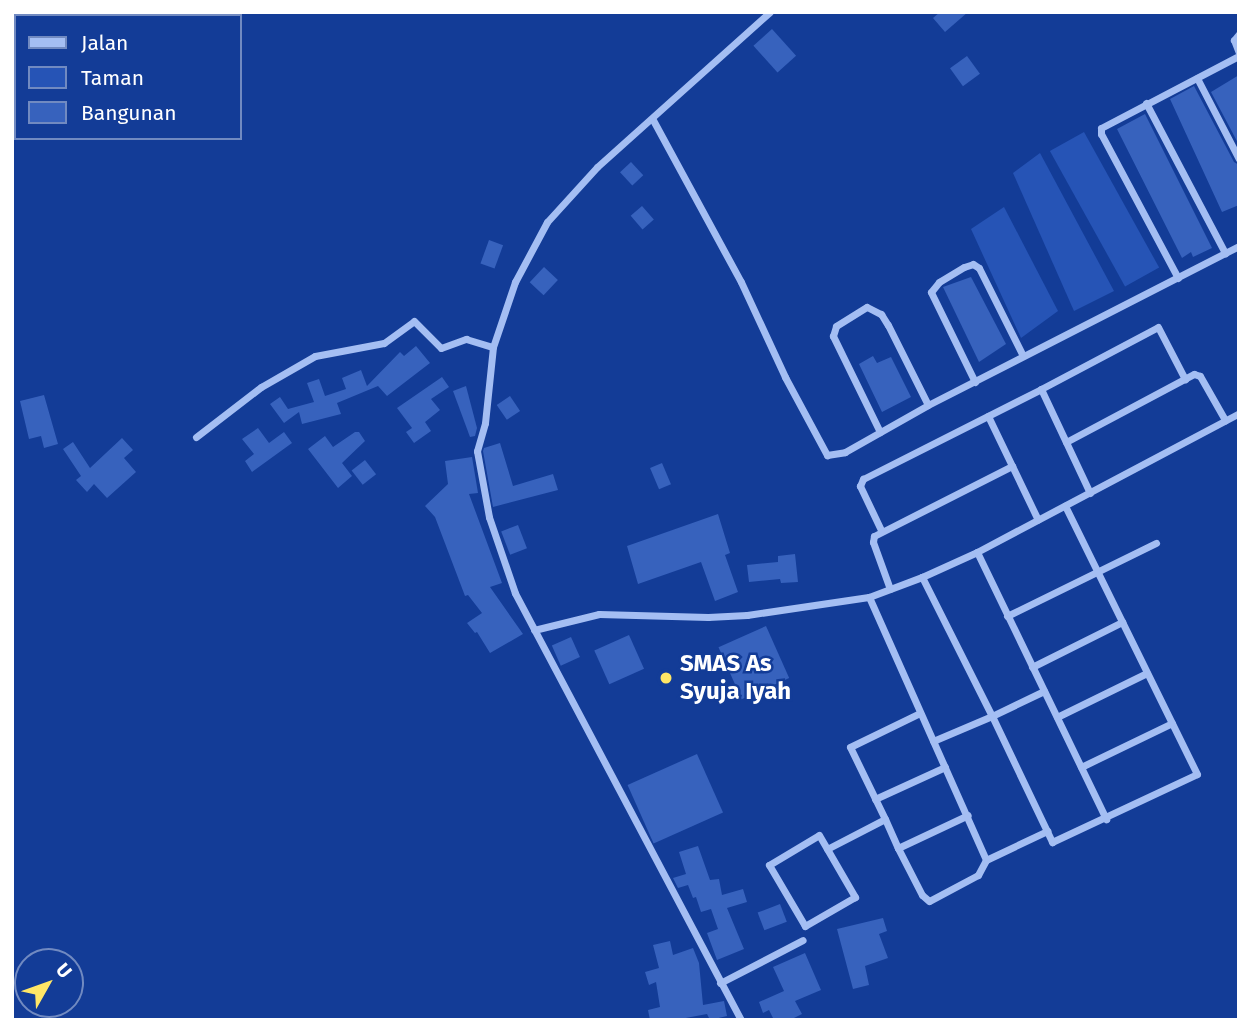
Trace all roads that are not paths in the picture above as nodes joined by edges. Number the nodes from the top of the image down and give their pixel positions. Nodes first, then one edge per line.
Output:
1 (770, 12) edge
2 (1239, 34) edge
3 (1239, 55) edge
4 (1197, 78) junction
5 (1146, 103) junction
6 (653, 120) junction
7 (1239, 159) edge
8 (1239, 246) edge
9 (1225, 253) junction
10 (1178, 278) junction
11 (493, 347) junction
12 (1023, 356) junction
13 (1185, 379) junction
14 (975, 382) junction
15 (1041, 389) junction
16 (928, 405) junction
17 (1239, 413) edge
18 (988, 416) junction
19 (1225, 420) junction
20 (880, 432) junction
21 (196, 438) dead end
22 (1066, 442) junction
23 (1012, 466) junction
24 (1090, 493) junction
25 (1065, 506) junction
26 (1038, 520) junction
27 (881, 530) junction
28 (1156, 543) dead end
29 (977, 552) junction
30 (1097, 572) junction
31 (922, 577) junction
32 (890, 589) junction
33 (869, 597) junction
34 (1007, 616) junction
35 (1122, 622) junction
36 (534, 630) junction
37 (1032, 667) junction
38 (1147, 673) junction
39 (1044, 691) junction
40 (920, 713) junction
41 (992, 716) junction
42 (1056, 717) junction
43 (1172, 723) junction
44 (933, 741) junction
45 (945, 767) junction
46 (1081, 767) junction
47 (875, 799) junction
48 (968, 815) junction
49 (1106, 818) junction
50 (885, 819) junction
51 (1047, 831) junction
52 (898, 848) junction
53 (827, 849) junction
54 (986, 860) junction
55 (803, 940) dead end
56 (720, 983) junction
57 (741, 1020) edge

1 - 6 street
2 - 3 street
3 - 4 street
4 - 5 street
4 - 7 street
5 - 9 street
5 - 10 street
6 - 11 street
6 - 20 street
8 - 9 street
9 - 10 street
10 - 12 street
11 - 21 street
11 - 36 street
12 - 14 street
12 - 14 street
13 - 15 street
13 - 19 street
13 - 22 street
14 - 16 street
15 - 18 street
15 - 22 street
16 - 20 street
16 - 20 street
17 - 19 street
18 - 23 street
18 - 27 street
19 - 24 street
22 - 24 street
23 - 26 street
23 - 27 street
24 - 25 street
25 - 26 street
25 - 30 street
26 - 29 street
27 - 32 street
28 - 30 street
29 - 31 street
29 - 34 street
30 - 34 street
30 - 35 street
31 - 32 street
31 - 41 street
32 - 33 street
33 - 36 street
33 - 40 street
34 - 37 street
35 - 37 street
35 - 38 street
36 - 56 street
37 - 39 street
38 - 42 street
38 - 43 street
39 - 41 street
39 - 42 street
40 - 44 street
40 - 47 street
41 - 44 street
41 - 51 street
42 - 46 street
43 - 46 street
43 - 49 street
44 - 45 street
45 - 47 street
45 - 48 street
46 - 49 street
47 - 50 street
48 - 52 street
48 - 54 street
49 - 51 street
50 - 52 street
50 - 53 street
51 - 54 street
52 - 54 street
53 - 53 street
55 - 56 street
56 - 57 street

